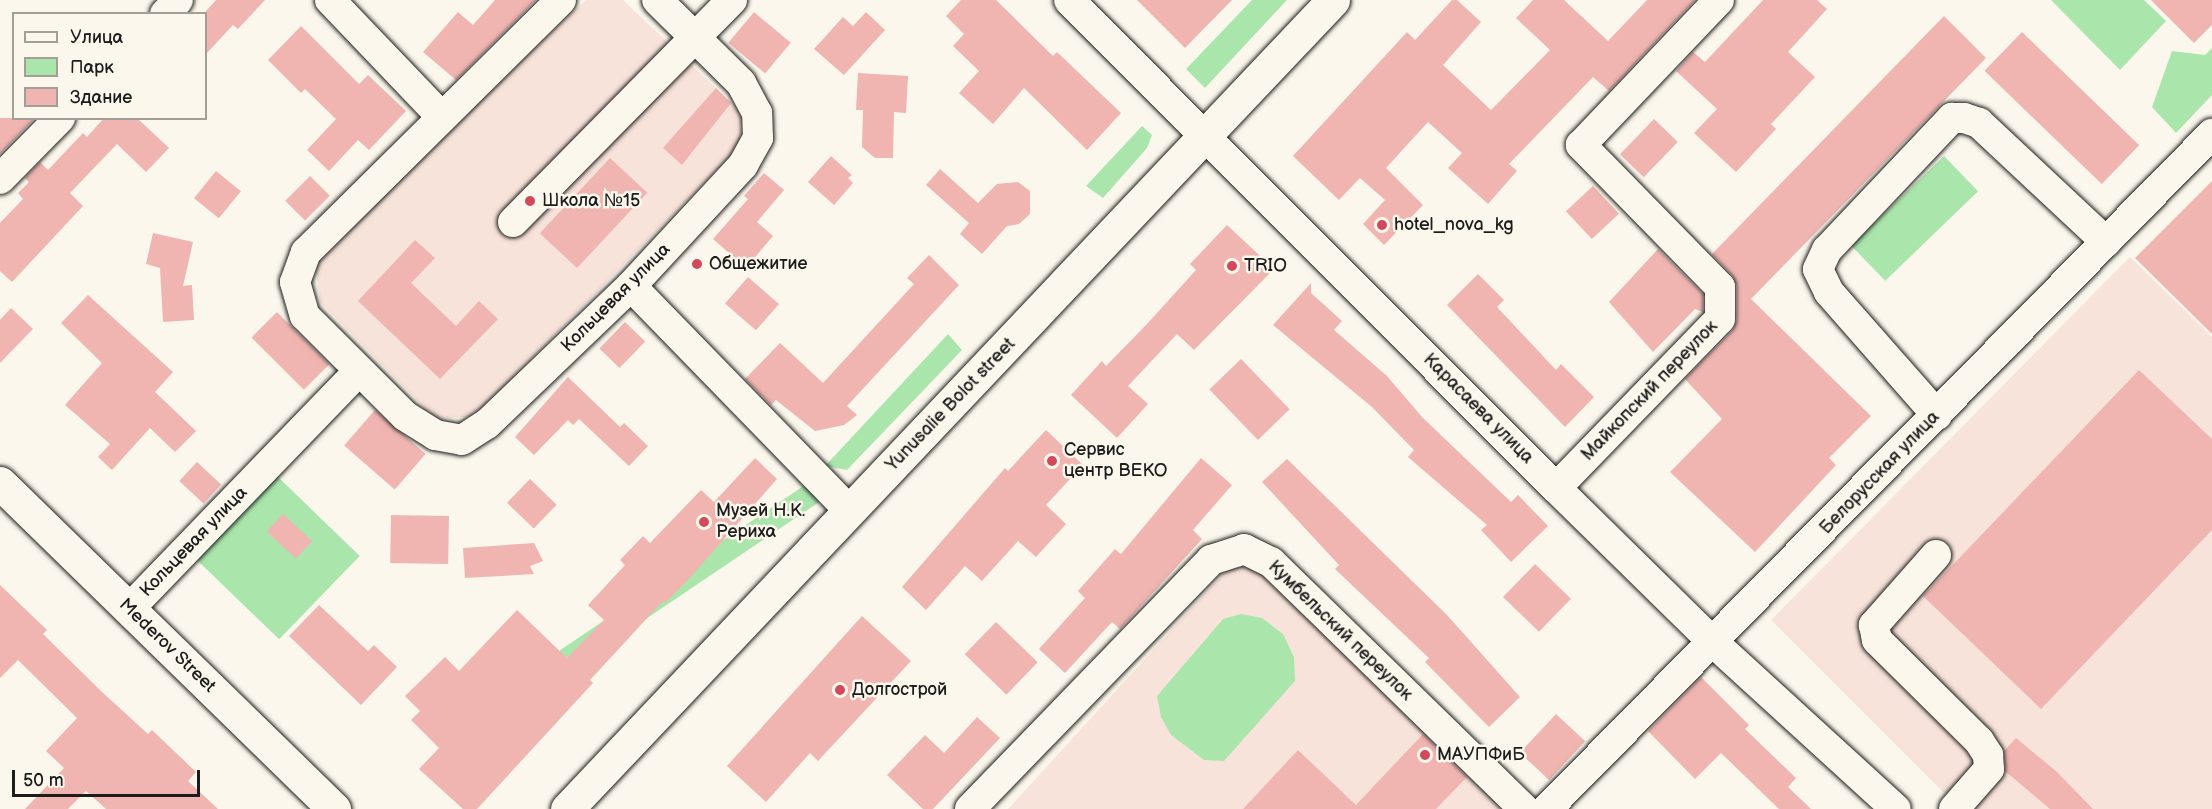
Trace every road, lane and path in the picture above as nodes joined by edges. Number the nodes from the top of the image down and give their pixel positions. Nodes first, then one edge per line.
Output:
1 (178, 0) edge
2 (330, 0) edge
3 (561, 0) edge
4 (657, 0) edge
5 (732, 0) edge
6 (1069, 0) edge
7 (1333, 0) edge
8 (1719, 0) edge
9 (167, 12) edge
10 (697, 37) junction
11 (442, 117) junction
12 (58, 120) edge
13 (2212, 134) edge
14 (1204, 135) junction
15 (0, 179) edge
16 (513, 222) dead end
17 (2106, 242) junction
18 (631, 286) junction
19 (359, 372) junction
20 (1936, 415) junction
21 (0, 483) edge
22 (1556, 488) junction
23 (850, 511) junction
24 (1936, 555) dead end
25 (129, 609) junction
26 (1714, 643) junction
27 (334, 809) edge
28 (567, 809) edge
29 (970, 809) edge
30 (1524, 809) edge
31 (1546, 809) edge
32 (1896, 809) edge
33 (1954, 809) edge

1 - 9 street
2 - 11 street
3 - 11 street, Кольцевая улица
4 - 10 street, Кольцевая улица
5 - 10 street
6 - 14 street, Карасаева улица
7 - 14 main road, Yunusalie Bolot street
8 - 22 street, Майкопский переулок
10 - 16 street
10 - 18 street, Кольцевая улица
11 - 19 street, Кольцевая улица
12 - 15 street
13 - 17 street, Белорусская улица
14 - 22 street, Карасаева улица
14 - 23 main road, Yunusalie Bolot street
17 - 20 street, Белорусская улица
17 - 20 street
18 - 19 street, Кольцевая улица
18 - 23 street
19 - 25 street, Кольцевая улица
20 - 26 street, Белорусская улица
21 - 25 main road, Mederov Street
22 - 26 street, Карасаева улица
23 - 28 main road, Yunusalie Bolot street
24 - 33 street
25 - 27 main road, Mederov Street
26 - 31 street, Белорусская улица
26 - 32 street, Карасаева улица
29 - 30 street, Кумбельский переулок

